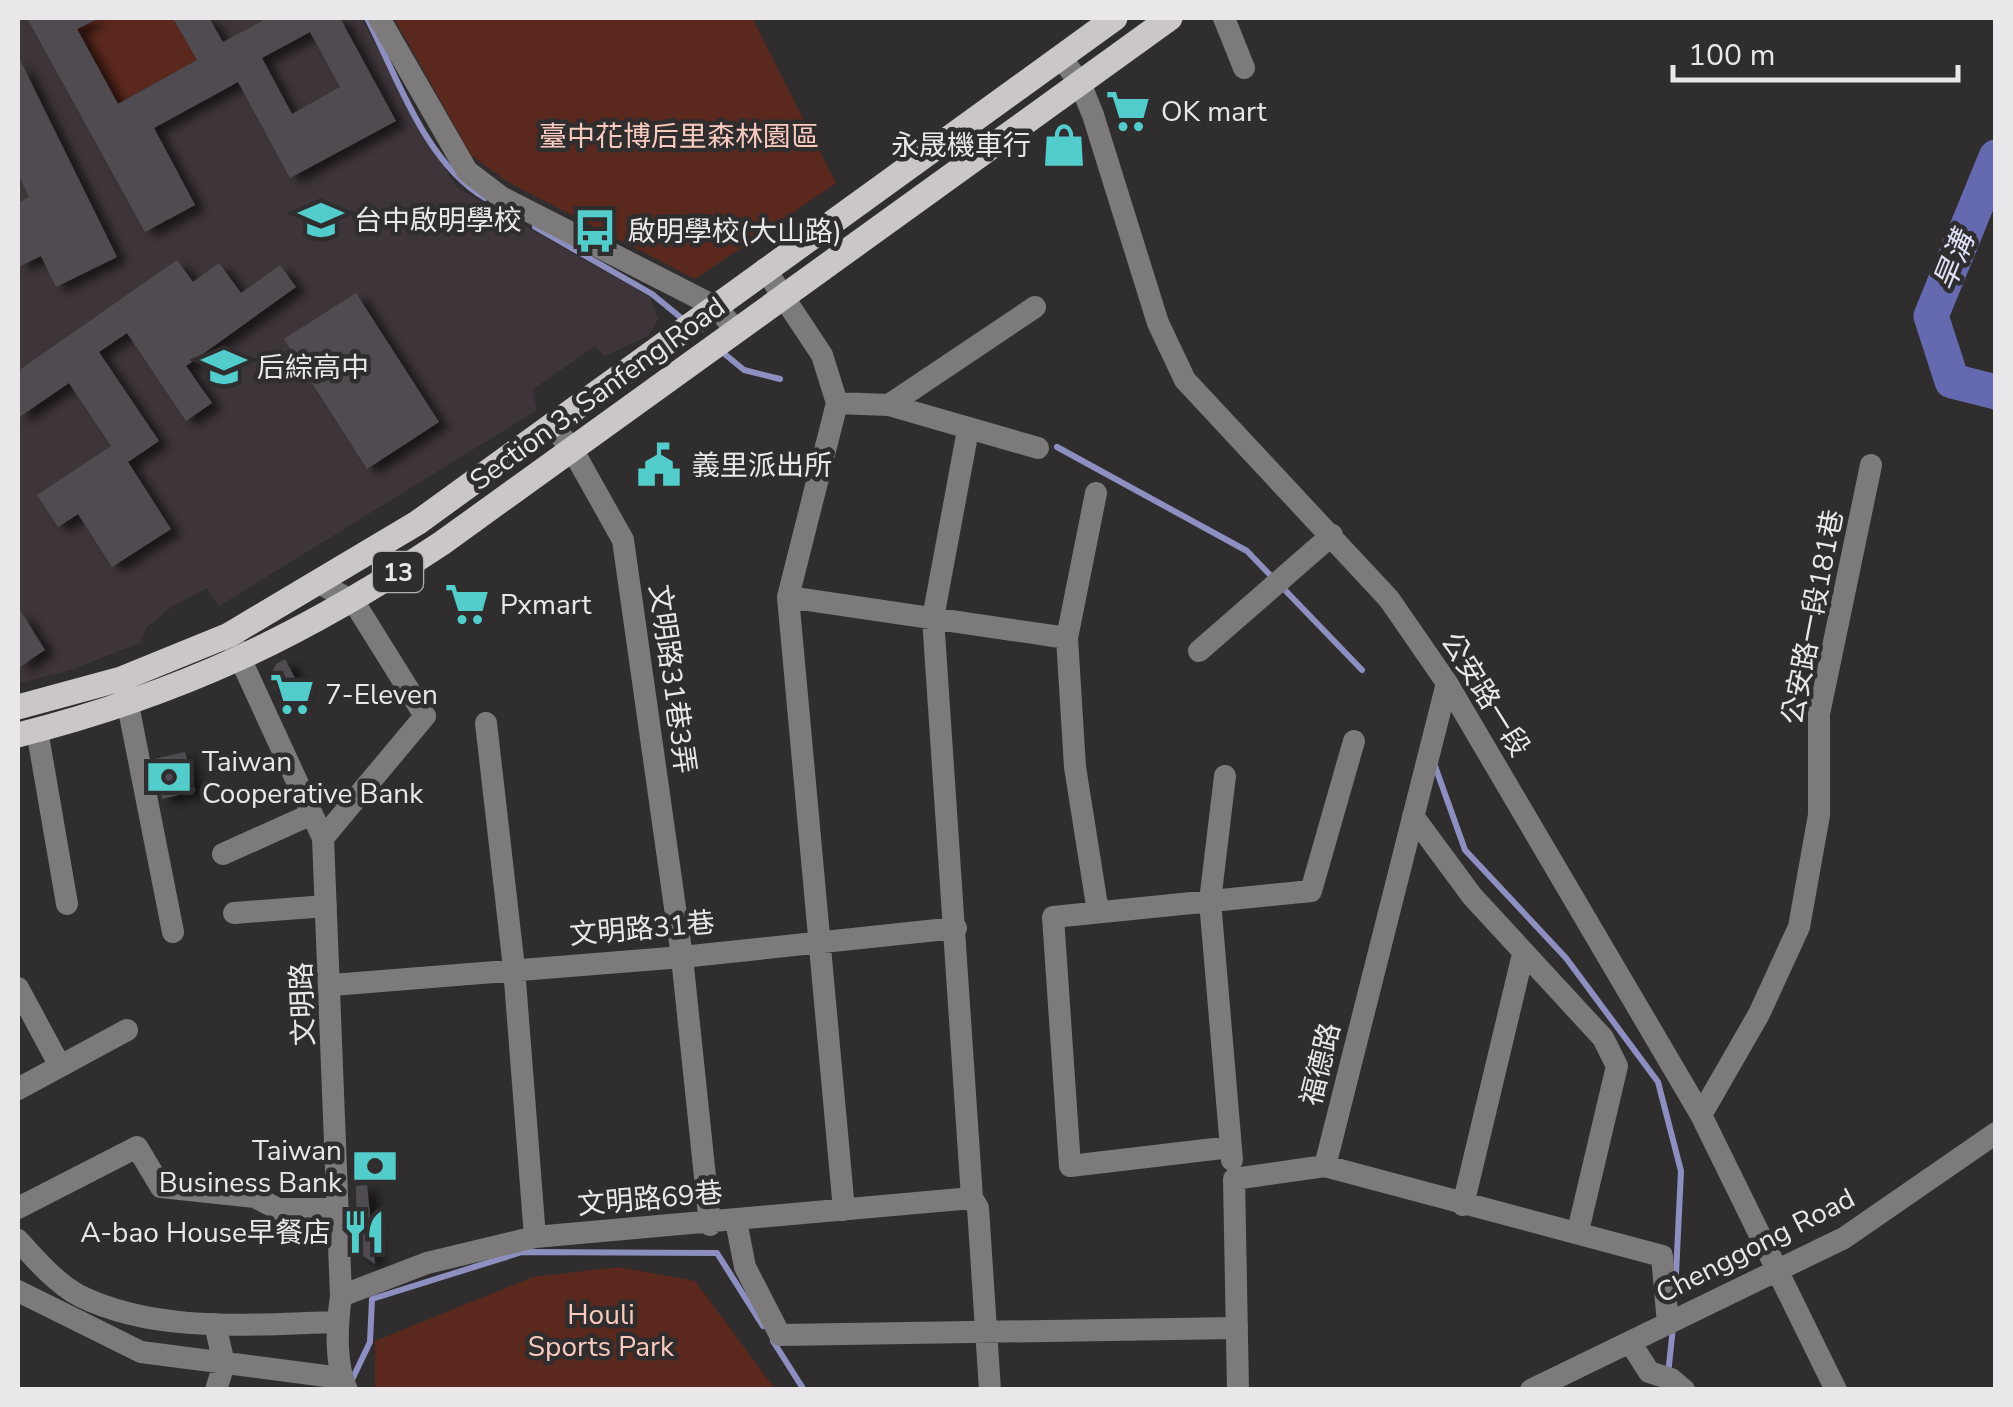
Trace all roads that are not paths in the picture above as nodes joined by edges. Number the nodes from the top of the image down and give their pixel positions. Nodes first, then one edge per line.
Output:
1 (379, 18) edge
2 (1114, 18) edge
3 (1170, 18) edge
4 (1224, 18) edge
5 (1062, 58) junction
6 (1244, 68) dead end
7 (1080, 83) junction
8 (765, 269) junction
9 (782, 296) junction
10 (716, 307) junction
11 (1035, 307) dead end
12 (735, 328) junction
13 (837, 403) junction
14 (889, 405) junction
15 (554, 428) junction
16 (968, 430) junction
17 (1038, 448) dead end
18 (572, 450) junction
19 (1871, 465) dead end
20 (1096, 494) dead end
21 (1332, 535) junction
22 (319, 583) junction
23 (788, 597) junction
24 (354, 602) junction
25 (932, 618) junction
26 (230, 635) junction
27 (1067, 638) junction
28 (1199, 651) dead end
29 (241, 661) junction
30 (1447, 683) junction
31 (128, 705) junction
32 (18, 706) edge
33 (486, 723) dead end
34 (27, 733) edge
35 (1354, 741) dead end
36 (1225, 776) dead end
37 (312, 814) junction
38 (1412, 816) junction
39 (323, 838) junction
40 (223, 854) dead end
41 (1210, 901) junction
42 (67, 904) dead end
43 (326, 906) junction
44 (1098, 912) junction
45 (234, 913) dead end
46 (956, 928) junction
47 (173, 932) dead end
48 (822, 941) junction
49 (1523, 954) junction
50 (682, 956) junction
51 (514, 968) junction
52 (332, 985) junction
53 (18, 988) edge
54 (127, 1030) dead end
55 (60, 1066) junction
56 (18, 1089) edge
57 (1701, 1115) junction
58 (1996, 1133) edge
59 (1231, 1147) junction
60 (1325, 1166) junction
61 (1234, 1179) junction
62 (972, 1198) junction
63 (1463, 1204) junction
64 (18, 1208) edge
65 (338, 1210) junction
66 (844, 1210) junction
67 (736, 1221) junction
68 (710, 1225) junction
69 (1578, 1231) junction
70 (535, 1237) junction
71 (18, 1240) edge
72 (1778, 1272) junction
73 (18, 1290) edge
74 (341, 1296) junction
75 (337, 1322) junction
76 (215, 1324) junction
77 (1668, 1324) junction
78 (1237, 1328) junction
79 (988, 1332) junction
80 (1630, 1342) junction
81 (224, 1364) junction
82 (344, 1384) edge
83 (216, 1390) edge
84 (990, 1390) edge
85 (1238, 1390) edge
86 (1531, 1390) edge
87 (1684, 1390) edge
88 (1836, 1390) edge

1 - 10 street
2 - 5 main road, Section 3, Sanfeng Road / 13
3 - 7 main road, Section 3, Sanfeng Road / 13
4 - 6 street
5 - 7 street, 公安路一段
5 - 8 main road, Section 3, Sanfeng Road / 13
7 - 9 main road, Section 3, Sanfeng Road / 13
7 - 21 street, 公安路一段
8 - 9 street
8 - 10 main road, Section 3, Sanfeng Road / 13
9 - 12 main road, Section 3, Sanfeng Road / 13
9 - 13 street
10 - 12 street
10 - 15 main road, Section 3, Sanfeng Road / 13
11 - 14 street
12 - 18 main road, Section 3, Sanfeng Road / 13
13 - 14 street
13 - 23 street
14 - 16 street
15 - 18 street, 文明路31巷3弄
15 - 22 main road, Section 3, Sanfeng Road / 13
16 - 17 street
16 - 25 street
18 - 24 main road, Section 3, Sanfeng Road / 13
18 - 50 street, 文明路31巷3弄
19 - 57 street, 公安路一段181巷
20 - 27 street
21 - 28 street
21 - 30 street, 公安路一段
22 - 24 street
22 - 26 main road, Section 3, Sanfeng Road / 13
23 - 25 street
23 - 48 street
24 - 29 main road, Section 3, Sanfeng Road / 13
24 - 39 street
25 - 27 street
25 - 46 street
26 - 29 street, 文明路
26 - 32 main road, Section 3, Sanfeng Road / 13
27 - 44 street
29 - 31 main road, Section 3, Sanfeng Road / 13
29 - 37 street, 文明路
30 - 38 street, 福德路
30 - 57 street, 公安路一段
31 - 34 main road, Section 3, Sanfeng Road / 13
31 - 47 street
33 - 51 street
34 - 42 street
35 - 41 street
36 - 41 street
37 - 39 street, 文明路
37 - 40 street
38 - 49 street
38 - 60 street, 福德路
39 - 43 street, 文明路
41 - 44 street
41 - 59 street
43 - 45 street
43 - 52 street, 文明路
44 - 59 street
46 - 48 street, 文明路31巷
46 - 62 street
48 - 50 street, 文明路31巷
48 - 66 street
49 - 63 street
49 - 69 street
50 - 51 street, 文明路31巷
50 - 68 street, 文明路31巷3弄
51 - 52 street, 文明路31巷
51 - 70 street
52 - 65 street, 文明路
53 - 55 street
54 - 55 street
55 - 56 street
57 - 72 street, 公安路一段
58 - 72 street, Chenggong Road
59 - 61 street
60 - 61 street
60 - 63 street
61 - 78 street
62 - 66 street, 文明路69巷
62 - 79 street
63 - 69 street
64 - 65 street
65 - 74 street, 文明路
66 - 67 street, 文明路69巷
67 - 68 street, 文明路69巷
67 - 79 street
68 - 70 street, 文明路69巷
69 - 77 street
70 - 74 street, 文明路69巷
71 - 76 street
72 - 77 street, Chenggong Road
72 - 88 street, 公安路一段
73 - 81 street
74 - 75 street, 文明路
75 - 76 street
75 - 82 street, 文明路
76 - 81 street
77 - 80 street, Chenggong Road
78 - 79 street
78 - 85 street
79 - 84 street
80 - 86 street, Chenggong Road
80 - 87 street
81 - 82 street
81 - 83 street

